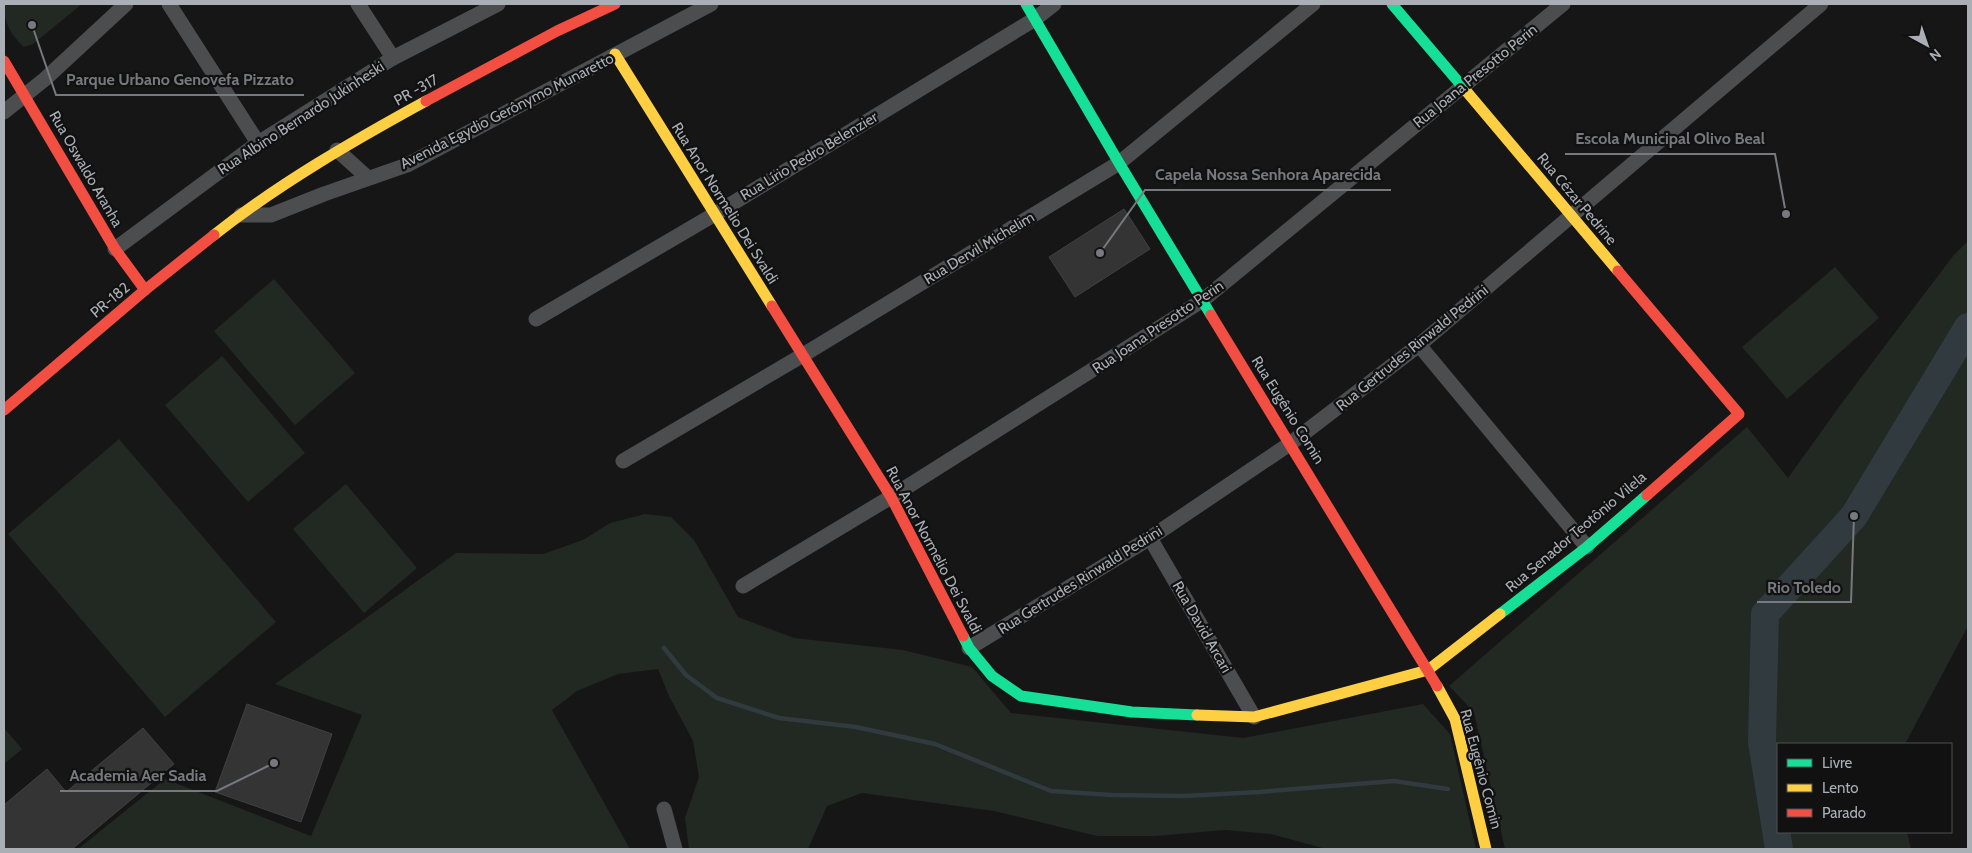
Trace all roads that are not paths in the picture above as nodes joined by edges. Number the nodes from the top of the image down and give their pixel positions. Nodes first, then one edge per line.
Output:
1 (126, 4) edge
2 (168, 4) edge
3 (358, 4) edge
4 (498, 4) edge
5 (615, 4) edge
6 (711, 4) edge
7 (1026, 4) edge
8 (1054, 4) edge
9 (1313, 4) edge
10 (1392, 4) edge
11 (1564, 4) edge
12 (1821, 4) edge
13 (1035, 19) junction
14 (615, 54) junction
15 (392, 58) junction
16 (4, 60) edge
17 (1463, 86) junction
18 (25, 94) junction
19 (4, 112) edge
20 (258, 143) junction
21 (337, 150) junction
22 (1119, 163) junction
23 (368, 178) junction
24 (714, 214) junction
25 (239, 215) junction
26 (1572, 217) junction
27 (115, 249) junction
28 (145, 290) junction
29 (1203, 300) junction
30 (536, 319) dead end
31 (1419, 346) junction
32 (803, 355) junction
33 (4, 410) edge
34 (1739, 414) joint
35 (1291, 443) junction
36 (623, 461) dead end
37 (891, 497) junction
38 (1150, 538) junction
39 (1587, 546) junction
40 (743, 586) dead end
41 (969, 648) junction
42 (1428, 670) junction
43 (1254, 717) junction
44 (664, 809) dead end
45 (675, 849) edge
46 (1486, 849) edge

1 - 18 street
2 - 20 street
3 - 15 street
4 - 15 street, Rua Albino Bernardo Jukinheski
5 - 21 street, PR -317 / PR-182
6 - 14 street, Avenida Egydio Gerônymo Munaretto
7 - 13 street, Rua Eugênio Comin
8 - 13 street, Rua Lírio Pedro Belenzier
9 - 22 street, Rua Dervil Michelim
10 - 17 street, Rua Cézar Pedrine
11 - 17 street, Rua Joana Presotto Perin
12 - 26 street, Rua Gertrudes Rinwald Pedrini
13 - 22 street, Rua Eugênio Comin
13 - 24 street, Rua Lírio Pedro Belenzier
14 - 23 street, Avenida Egydio Gerônymo Munaretto
14 - 24 street, Rua Anor Normelio Dei Svaldi
15 - 20 street, Rua Albino Bernardo Jukinheski
16 - 18 street, Rua Oswaldo Aranha
17 - 26 street, Rua Cézar Pedrine
17 - 29 street, Rua Joana Presotto Perin
18 - 19 street
18 - 27 street, Rua Oswaldo Aranha
20 - 27 street, Rua Albino Bernardo Jukinheski
21 - 23 street
21 - 25 street, PR -317 / PR-182
22 - 29 street, Rua Eugênio Comin
22 - 32 street, Rua Dervil Michelim
23 - 25 street, Avenida Egydio Gerônymo Munaretto
24 - 30 street, Rua Lírio Pedro Belenzier
24 - 32 street, Rua Anor Normelio Dei Svaldi
25 - 28 street, PR-182 / PR-182
26 - 31 street, Rua Gertrudes Rinwald Pedrini
26 - 34 street, Rua Cézar Pedrine
27 - 28 street, Rua Oswaldo Aranha
28 - 33 street, PR-182 / PR-182
29 - 35 street, Rua Eugênio Comin
29 - 37 street, Rua Joana Presotto Perin
31 - 35 street, Rua Gertrudes Rinwald Pedrini
31 - 39 street
32 - 36 street, Rua Dervil Michelim
32 - 37 street, Rua Anor Normelio Dei Svaldi
34 - 39 street, Rua Senador Teotônio Vilela
35 - 38 street, Rua Gertrudes Rinwald Pedrini
35 - 42 street, Rua Eugênio Comin
37 - 40 street, Rua Joana Presotto Perin
37 - 41 street, Rua Anor Normelio Dei Svaldi
38 - 41 street, Rua Gertrudes Rinwald Pedrini
38 - 43 street, Rua David Arcari
39 - 42 street, Rua Senador Teotônio Vilela
41 - 43 street, Rua Anor Normelio Dei Svaldi
42 - 43 street, Rua Anor Normelio Dei Svaldi
42 - 46 street, Rua Eugênio Comin
44 - 45 street

